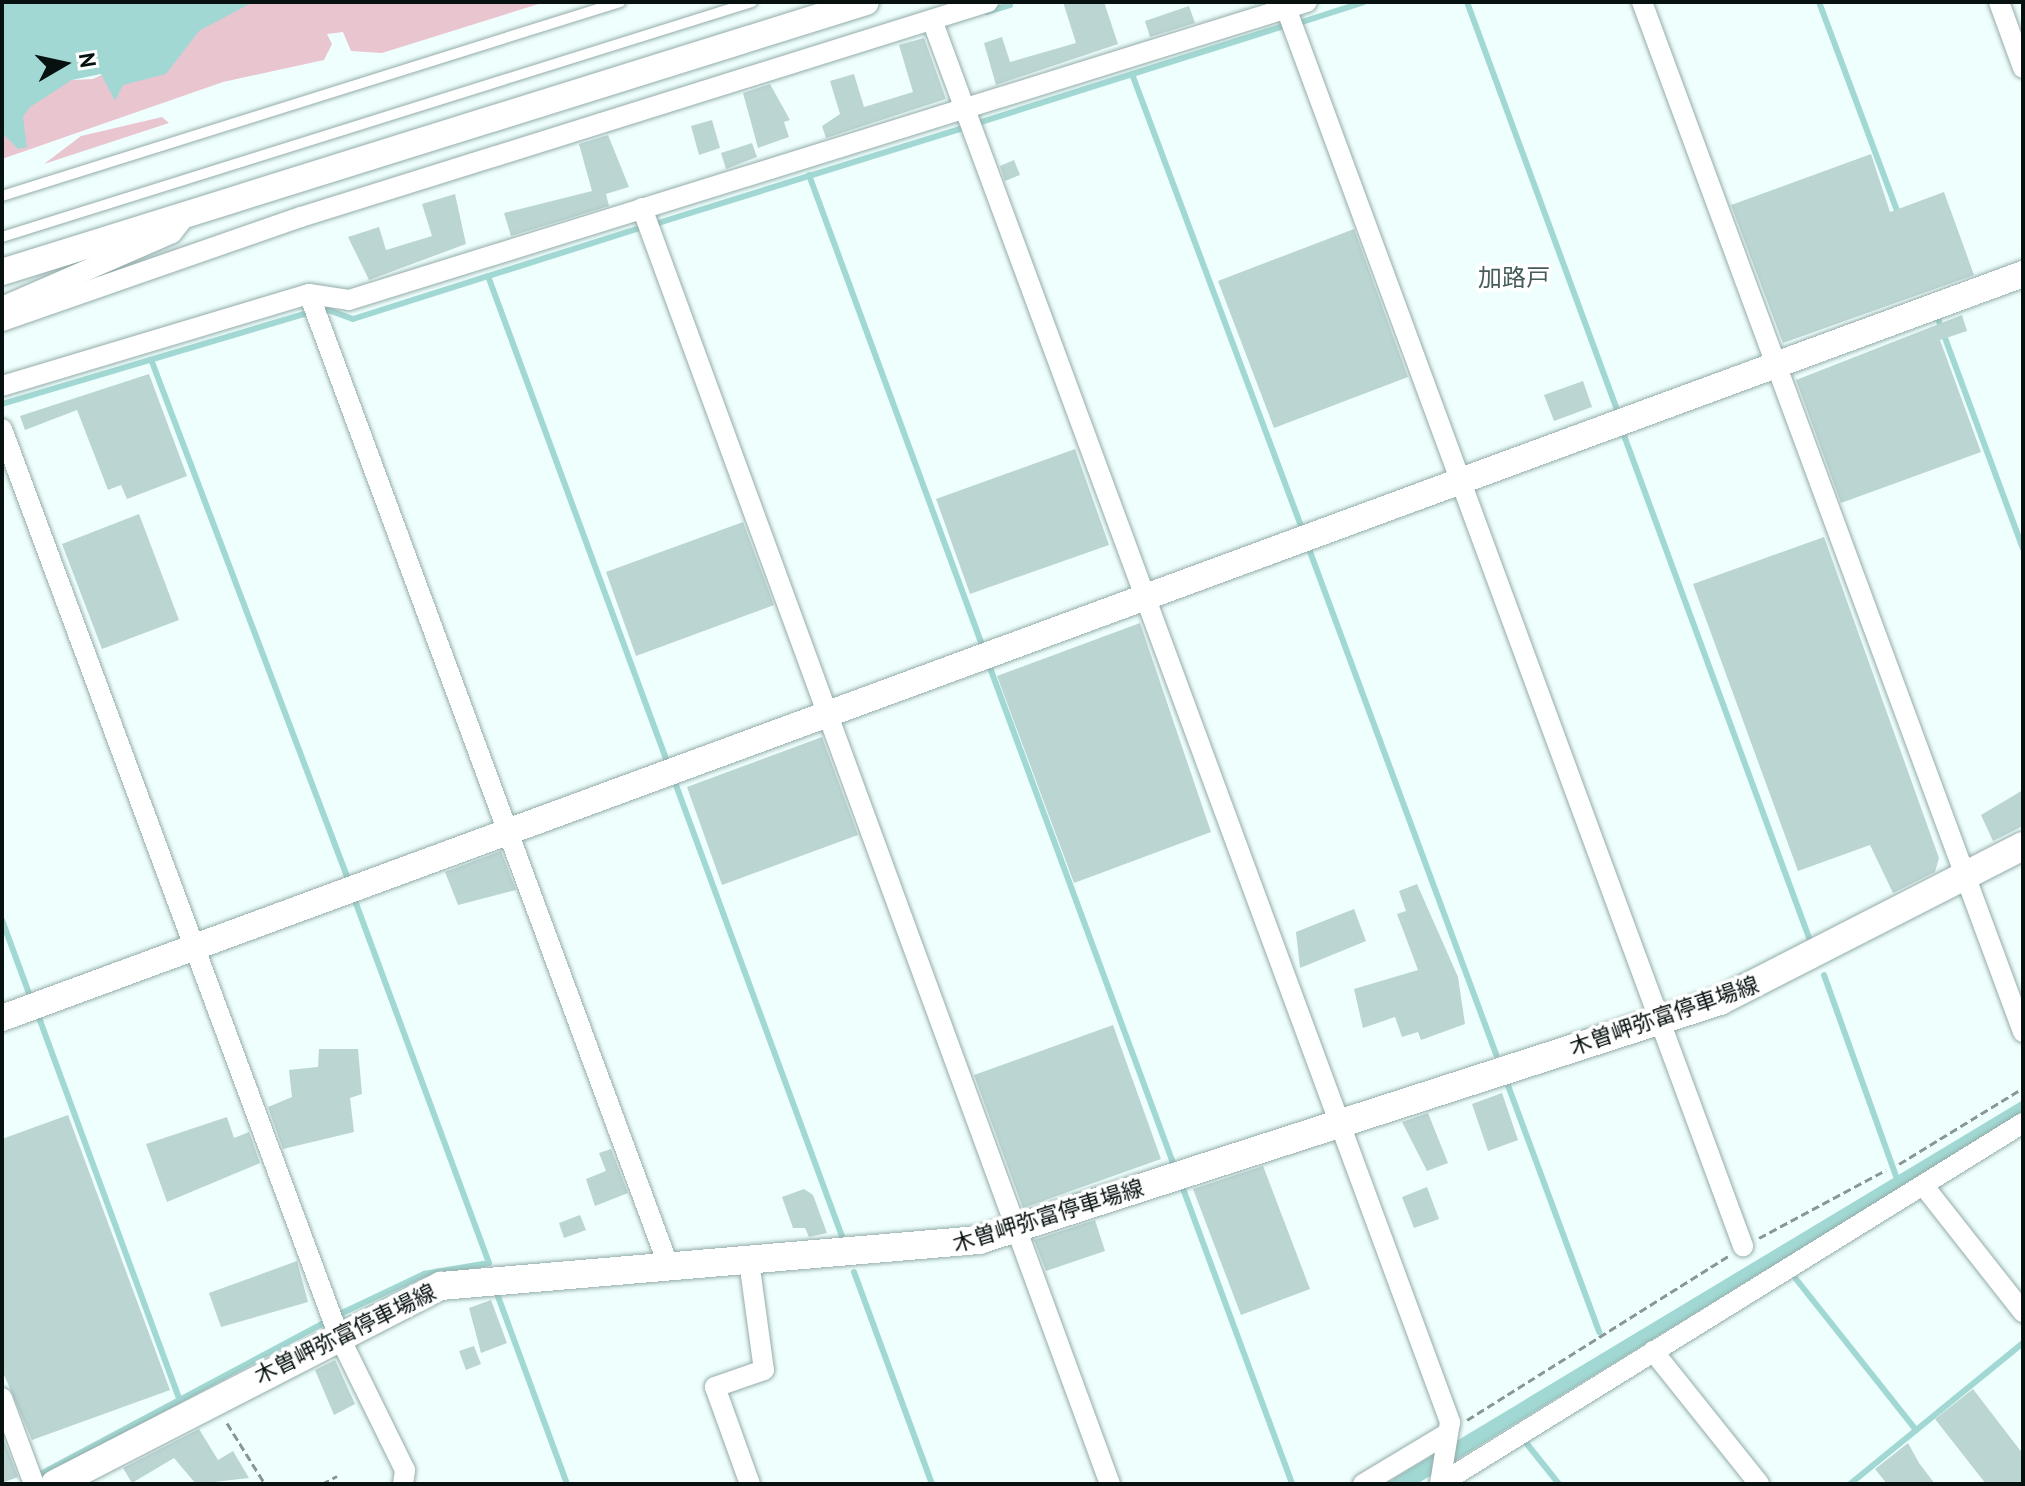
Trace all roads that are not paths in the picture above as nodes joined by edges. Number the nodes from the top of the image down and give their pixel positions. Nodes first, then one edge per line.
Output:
1 (620, 2) edge
2 (752, 2) edge
3 (866, 2) edge
4 (988, 2) edge
5 (1307, 2) edge
6 (1642, 2) edge
7 (1999, 2) edge
8 (1286, 8) junction
9 (932, 20) junction
10 (2023, 68) edge
11 (962, 109) junction
12 (2, 196) edge
13 (642, 208) junction
14 (186, 215) junction
15 (2, 237) edge
16 (2, 272) edge
17 (2023, 274) edge
18 (309, 294) junction
19 (2, 307) edge
20 (2, 321) edge
21 (1775, 363) junction
22 (2, 386) edge
23 (2, 429) edge
24 (1461, 481) junction
25 (1143, 595) junction
26 (828, 714) junction
27 (509, 831) junction
28 (2023, 846) edge
29 (1965, 876) junction
30 (194, 947) junction
31 (2, 1018) edge
32 (1660, 1018) junction
33 (2023, 1032) edge
34 (2023, 1123) edge
35 (1339, 1125) junction
36 (1923, 1185) junction
37 (1019, 1228) junction
38 (1743, 1246) road end
39 (749, 1261) junction
40 (669, 1267) junction
41 (2023, 1312) edge
42 (338, 1334) junction
43 (1653, 1351) junction
44 (2, 1398) edge
45 (1448, 1429) junction
46 (1440, 1481) edge
47 (34, 1484) edge
48 (55, 1484) edge
49 (403, 1484) edge
50 (750, 1484) edge
51 (1110, 1484) edge
52 (1363, 1484) edge
53 (1759, 1484) edge

1 - 12 lane
2 - 15 lane
3 - 14 street
4 - 9 street
5 - 8 street
6 - 21 street
7 - 10 street
8 - 11 street
8 - 24 street
9 - 11 street
9 - 20 street
11 - 13 street
11 - 25 street
13 - 18 street
13 - 26 street
14 - 16 street
14 - 19 street
17 - 21 street
18 - 22 street
18 - 27 street
21 - 24 street
21 - 29 street
23 - 30 street
24 - 25 street
24 - 32 street
25 - 26 street
25 - 35 street
26 - 27 street
26 - 37 street
27 - 30 street
27 - 40 street
28 - 29 main road, 木曽岬弥富停車場線
29 - 32 main road, 木曽岬弥富停車場線
29 - 33 street
30 - 31 street
30 - 42 street
32 - 35 main road, 木曽岬弥富停車場線
32 - 38 street
34 - 36 street
35 - 37 main road, 木曽岬弥富停車場線
35 - 45 street
36 - 41 street
36 - 43 street
37 - 39 main road, 木曽岬弥富停車場線
37 - 51 street
39 - 40 main road, 木曽岬弥富停車場線
39 - 50 street
40 - 42 main road, 木曽岬弥富停車場線
42 - 48 main road, 木曽岬弥富停車場線
42 - 49 street
43 - 46 street
43 - 53 street
44 - 47 street
45 - 46 street
45 - 52 street

